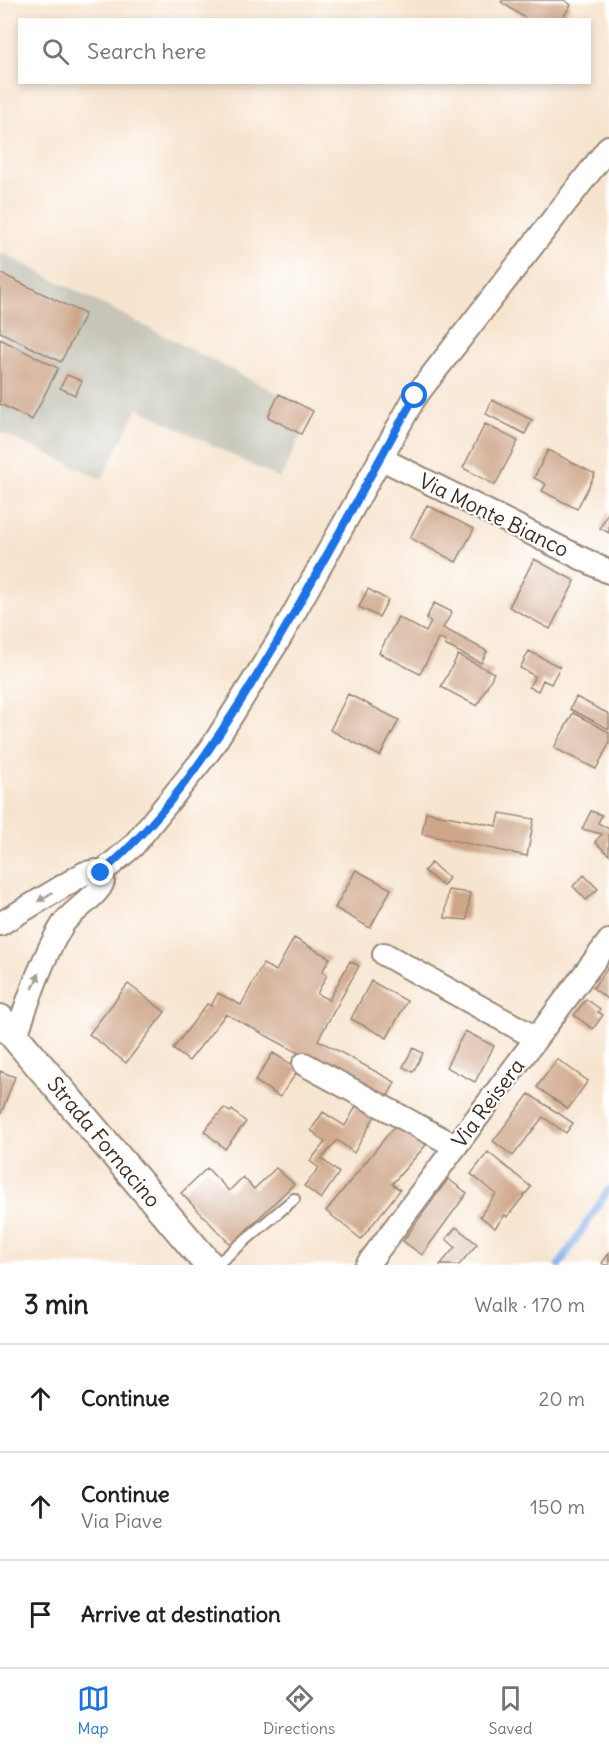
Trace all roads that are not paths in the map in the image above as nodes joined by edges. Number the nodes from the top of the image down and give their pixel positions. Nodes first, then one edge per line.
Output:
1 (609, 147) edge
2 (380, 458) junction
3 (609, 572) edge
4 (101, 873) junction
5 (0, 924) edge
6 (609, 941) edge
7 (384, 954) dead end
8 (8, 1027) edge
9 (536, 1038) junction
10 (304, 1064) dead end
11 (455, 1146) junction
12 (294, 1199) dead end
13 (209, 1265) edge
14 (216, 1265) edge
15 (367, 1265) edge

1 - 2 street
2 - 3 street, Via Monte Bianco
2 - 4 street
4 -> 5 street
8 -> 4 street
6 - 9 street, Via Reisera
7 - 9 street
8 - 13 street, Strada Fornacino
9 - 11 street, Via Reisera
10 - 11 street
11 - 15 street, Via Reisera
12 - 14 lane

